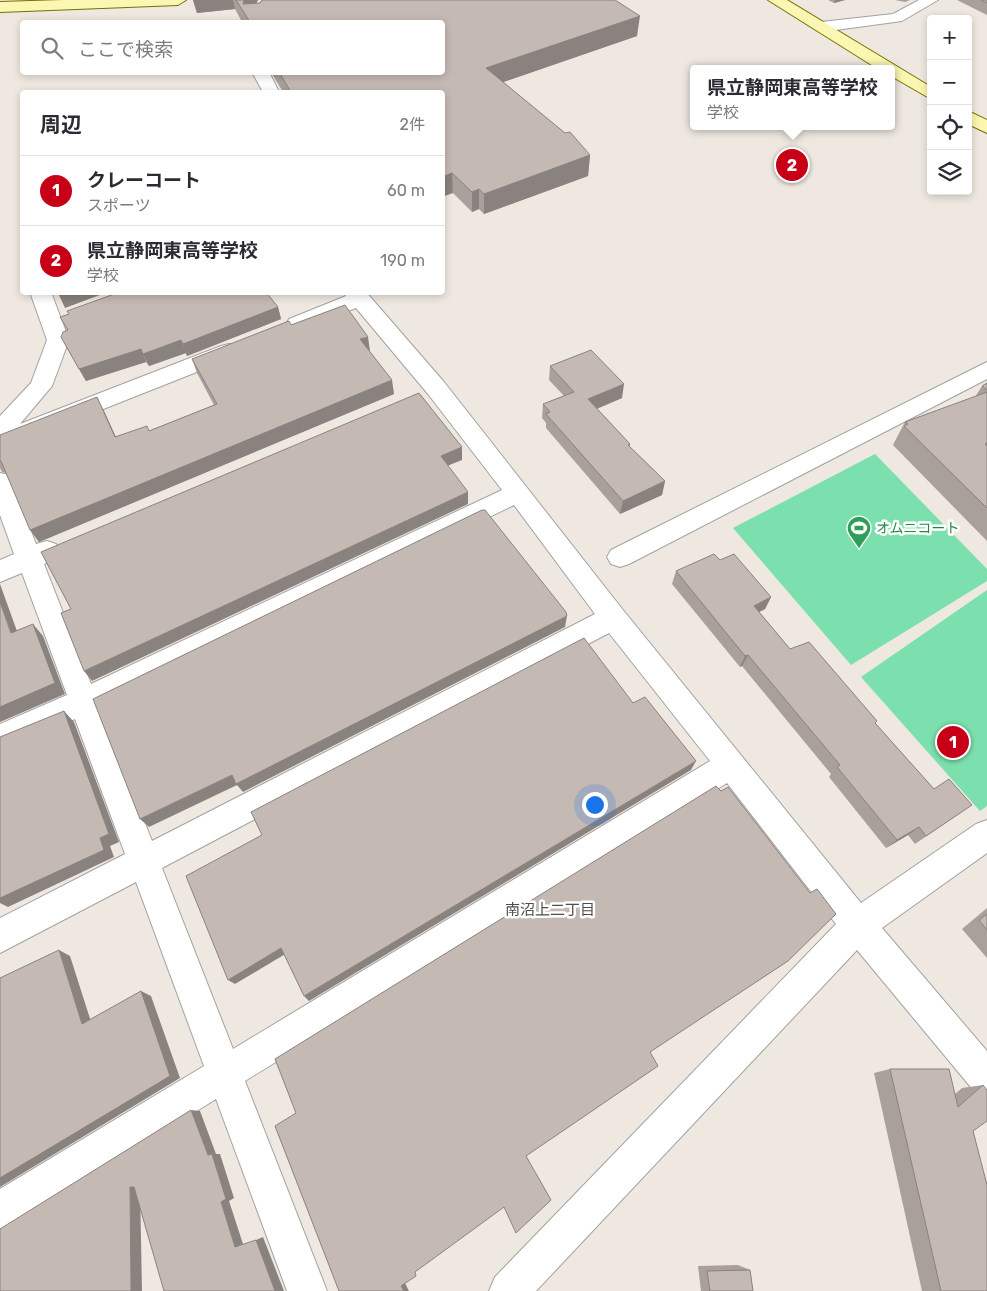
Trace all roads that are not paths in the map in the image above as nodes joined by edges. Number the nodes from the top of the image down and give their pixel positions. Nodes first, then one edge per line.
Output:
1 (178, 0) edge
2 (776, 0) edge
3 (930, 0) edge
4 (121, 2) edge
5 (0, 7) edge
6 (821, 27) junction
7 (883, 65) edge
8 (895, 72) edge
9 (262, 75) edge
10 (270, 90) edge
11 (927, 92) edge
12 (972, 119) edge
13 (987, 128) edge
14 (42, 295) edge
15 (356, 296) edge
16 (276, 332) edge
17 (248, 343) edge
18 (987, 370) edge
19 (0, 431) edge
20 (0, 441) edge
21 (0, 482) edge
22 (517, 492) junction
23 (66, 543) edge
24 (620, 556) dead end
25 (30, 558) junction
26 (0, 571) edge
27 (613, 618) junction
28 (85, 701) junction
29 (0, 738) edge
30 (731, 764) junction
31 (987, 835) edge
32 (144, 859) junction
33 (858, 925) junction
34 (0, 936) edge
35 (224, 1072) junction
36 (987, 1078) edge
37 (0, 1211) edge
38 (307, 1291) edge
39 (509, 1291) edge

1 - 4 street
2 - 6 street
3 - 6 street
4 - 5 street
6 - 7 street
8 - 11 street
9 - 10 street
12 - 13 street
14 - 19 street
15 - 16 street
15 - 22 street
17 - 20 street
18 - 24 street
21 - 25 street
22 - 27 street
22 - 28 street
23 - 25 street
25 - 26 street
25 - 28 street
27 - 30 street
27 - 32 street
28 - 29 street
28 - 32 street
30 - 33 street
30 - 35 street
31 - 33 street
32 - 34 street
32 - 35 street
33 - 36 street
33 - 39 street
35 - 37 street
35 - 38 street

